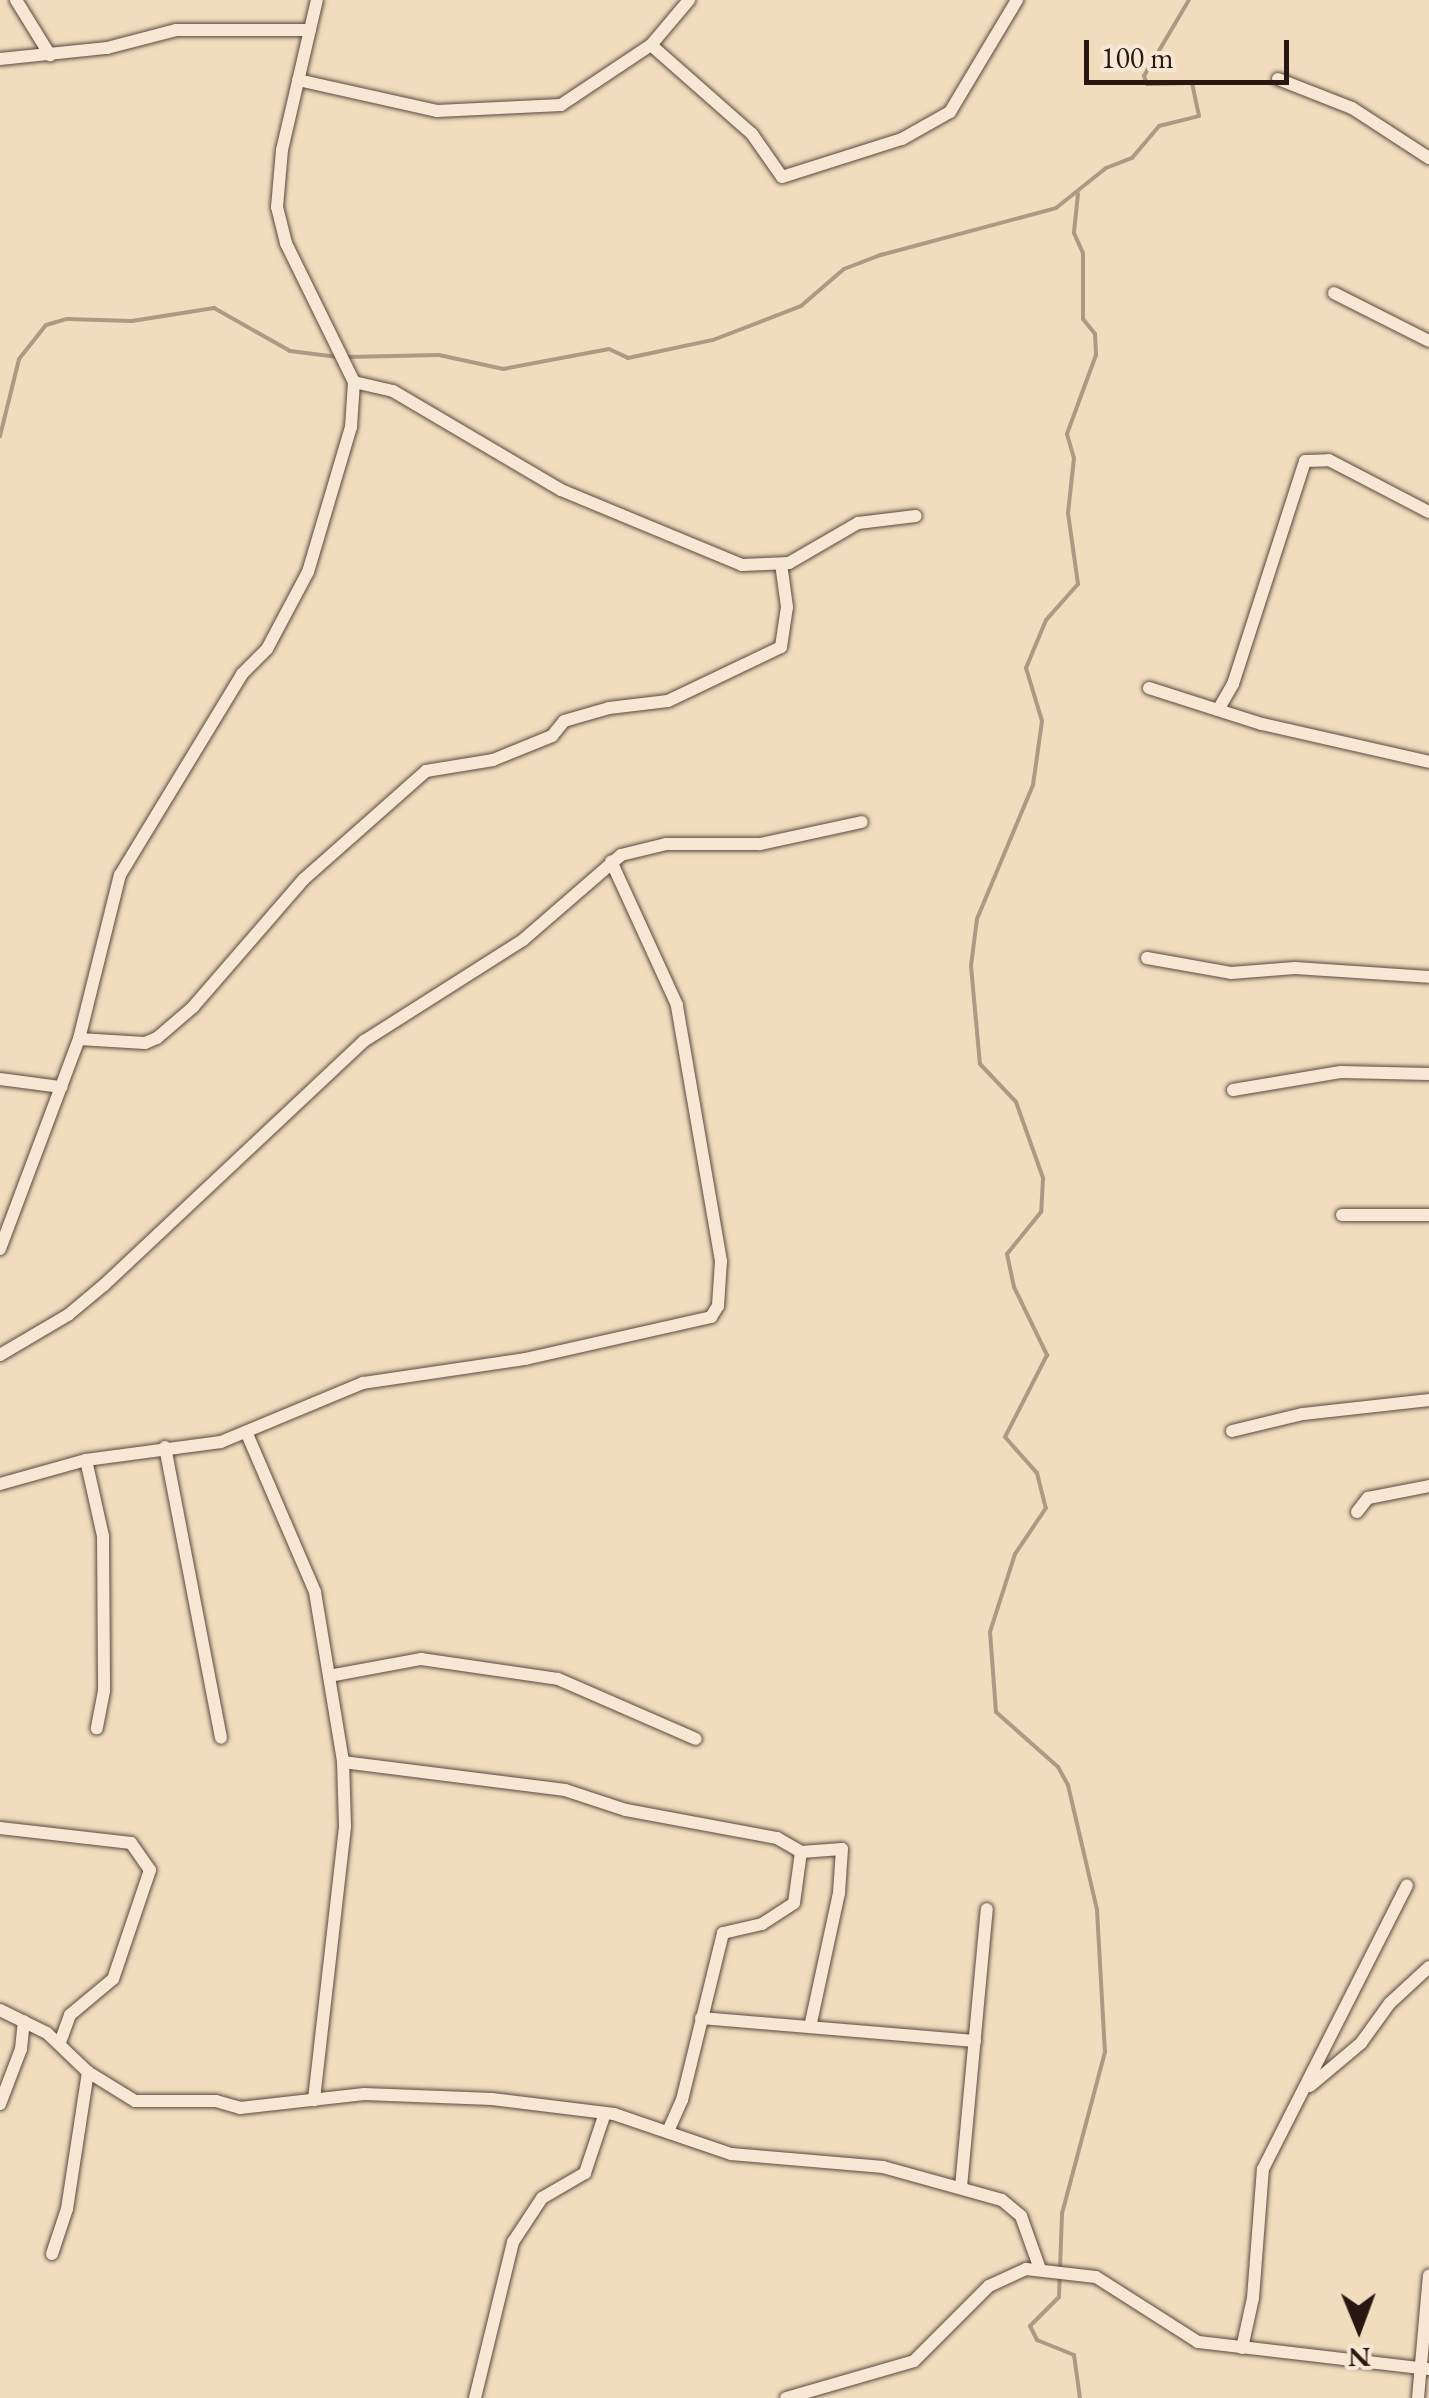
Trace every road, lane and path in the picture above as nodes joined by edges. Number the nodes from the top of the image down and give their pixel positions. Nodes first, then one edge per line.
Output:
1 (16, 0) edge
2 (317, 0) edge
3 (689, 0) edge
4 (1017, 0) edge
5 (310, 30) junction
6 (651, 45) junction
7 (50, 55) junction
8 (0, 59) edge
9 (1278, 79) dead end
10 (298, 80) junction
11 (1429, 158) edge
12 (1334, 293) dead end
13 (1429, 341) edge
14 (354, 382) junction
15 (1429, 512) edge
16 (916, 516) dead end
17 (781, 564) junction
18 (1149, 688) dead end
19 (1218, 710) junction
20 (1429, 762) edge
21 (862, 822) dead end
22 (611, 861) junction
23 (1147, 958) dead end
24 (1429, 977) edge
25 (79, 1039) junction
26 (1429, 1074) edge
27 (0, 1079) edge
28 (61, 1087) junction
29 (1232, 1090) dead end
30 (1342, 1215) dead end
31 (1429, 1215) edge
32 (0, 1250) edge
33 (0, 1355) edge
34 (1429, 1400) edge
35 (1232, 1432) dead end
36 (246, 1434) junction
37 (165, 1447) junction
38 (86, 1460) junction
39 (0, 1484) edge
40 (1429, 1486) edge
41 (1357, 1512) dead end
42 (329, 1676) junction
43 (97, 1728) dead end
44 (221, 1738) dead end
45 (696, 1739) dead end
46 (343, 1762) junction
47 (0, 1828) edge
48 (801, 1852) junction
49 (1407, 1885) dead end
50 (987, 1908) dead end
51 (1429, 1967) edge
52 (0, 2010) edge
53 (701, 2018) junction
54 (24, 2021) junction
55 (810, 2027) junction
56 (975, 2041) junction
57 (60, 2042) junction
58 (88, 2072) junction
59 (1304, 2091) junction
60 (314, 2100) junction
61 (0, 2104) edge
62 (605, 2113) junction
63 (668, 2130) junction
64 (962, 2187) junction
65 (52, 2254) dead end
66 (1047, 2270) junction
67 (1429, 2275) edge
68 (1242, 2348) junction
69 (1423, 2369) edge
70 (475, 2398) edge
71 (786, 2398) edge
72 (1418, 2398) edge

1 - 7 street
2 - 5 street
3 - 6 street
4 - 6 street
5 - 7 street
5 - 10 street
6 - 10 street
7 - 8 street
9 - 11 street
10 - 14 street
12 - 13 street
14 - 17 street
14 - 25 street
15 - 19 street
16 - 17 street
17 - 25 street
18 - 19 street
19 - 20 street
21 - 22 street
22 - 33 street
22 - 36 street
23 - 24 street
25 - 28 street
26 - 29 street
27 - 28 street
28 - 32 street
30 - 31 street
34 - 35 street
36 - 37 street
36 - 42 street
37 - 38 street
37 - 44 street
38 - 39 street
38 - 43 street
40 - 41 street
42 - 45 street
42 - 46 street
46 - 48 street
46 - 60 street
47 - 57 street
48 - 53 street
48 - 55 street
49 - 59 street
50 - 56 street
51 - 59 street
52 - 54 street
53 - 55 street
53 - 63 street
54 - 57 street
54 - 61 street
55 - 56 street
56 - 64 street
57 - 58 street
58 - 60 street
58 - 65 street
59 - 68 street
60 - 62 street
62 - 63 street
62 - 70 street
63 - 64 street
64 - 66 street
66 - 68 street
66 - 71 street
67 - 69 street
68 - 69 street
69 - 72 street

